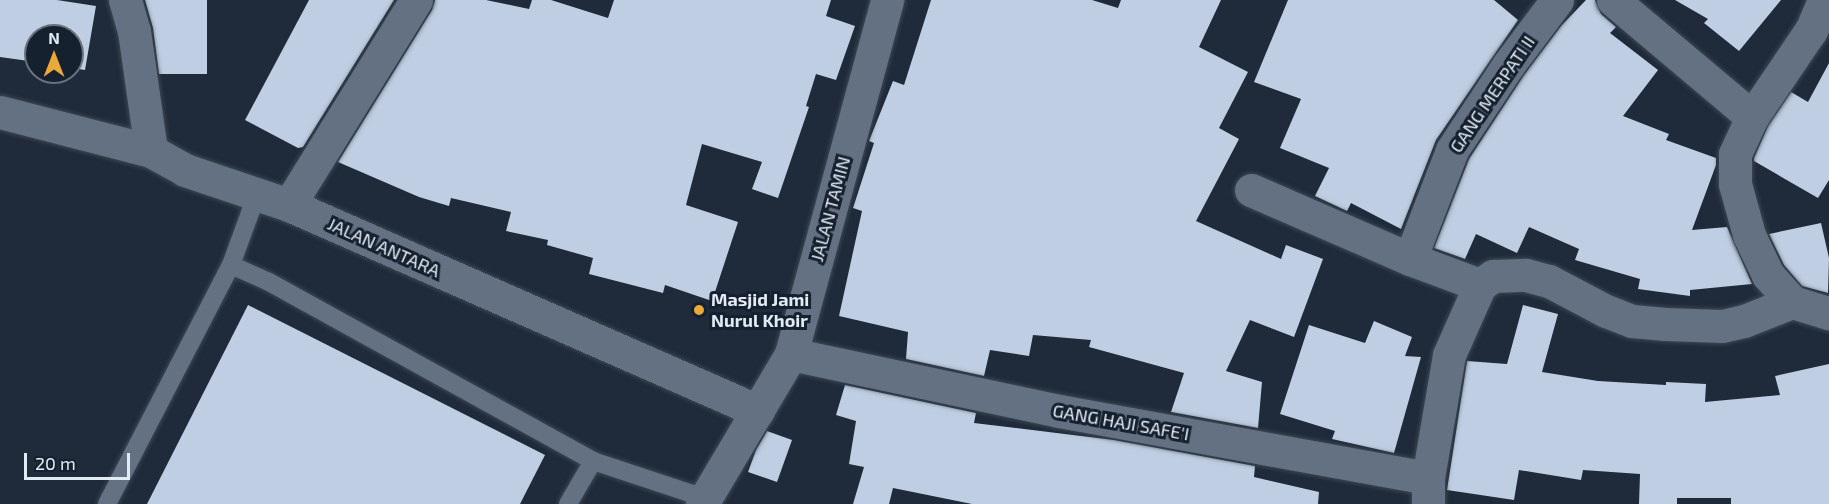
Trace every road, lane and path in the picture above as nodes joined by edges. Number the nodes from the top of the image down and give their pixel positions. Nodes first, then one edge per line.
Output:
1 (125, 0) edge
2 (417, 0) edge
3 (887, 0) edge
4 (1557, 0) edge
5 (1613, 0) edge
6 (1824, 0) edge
7 (0, 112) edge
8 (1752, 117) junction
9 (151, 151) junction
10 (1251, 190) dead end
11 (257, 194) junction
12 (289, 205) junction
13 (1410, 259) junction
14 (231, 265) junction
15 (1480, 285) junction
16 (1792, 302) junction
17 (1829, 313) edge
18 (791, 354) junction
19 (758, 411) junction
20 (593, 461) junction
21 (1428, 491) edge
22 (709, 502) edge
23 (107, 504) edge
24 (568, 504) edge

1 - 9 street
2 - 12 street
3 - 18 street, JALAN TAMIN
4 - 13 street, GANG MERPATI II
5 - 8 street
6 - 8 street
7 - 9 street, JALAN ANTARA
8 - 16 street
9 - 11 street, JALAN ANTARA
10 - 13 street
11 - 12 street, JALAN ANTARA
11 - 14 lane
12 - 19 street, JALAN ANTARA
13 - 15 street
14 - 20 lane
14 - 23 lane
15 - 16 street
15 - 21 street
16 - 17 street
18 - 19 street, JALAN TAMIN
18 - 21 street, GANG HAJI SAFE'I
19 - 22 street, JALAN TAMIN
20 - 22 lane
20 - 24 lane

